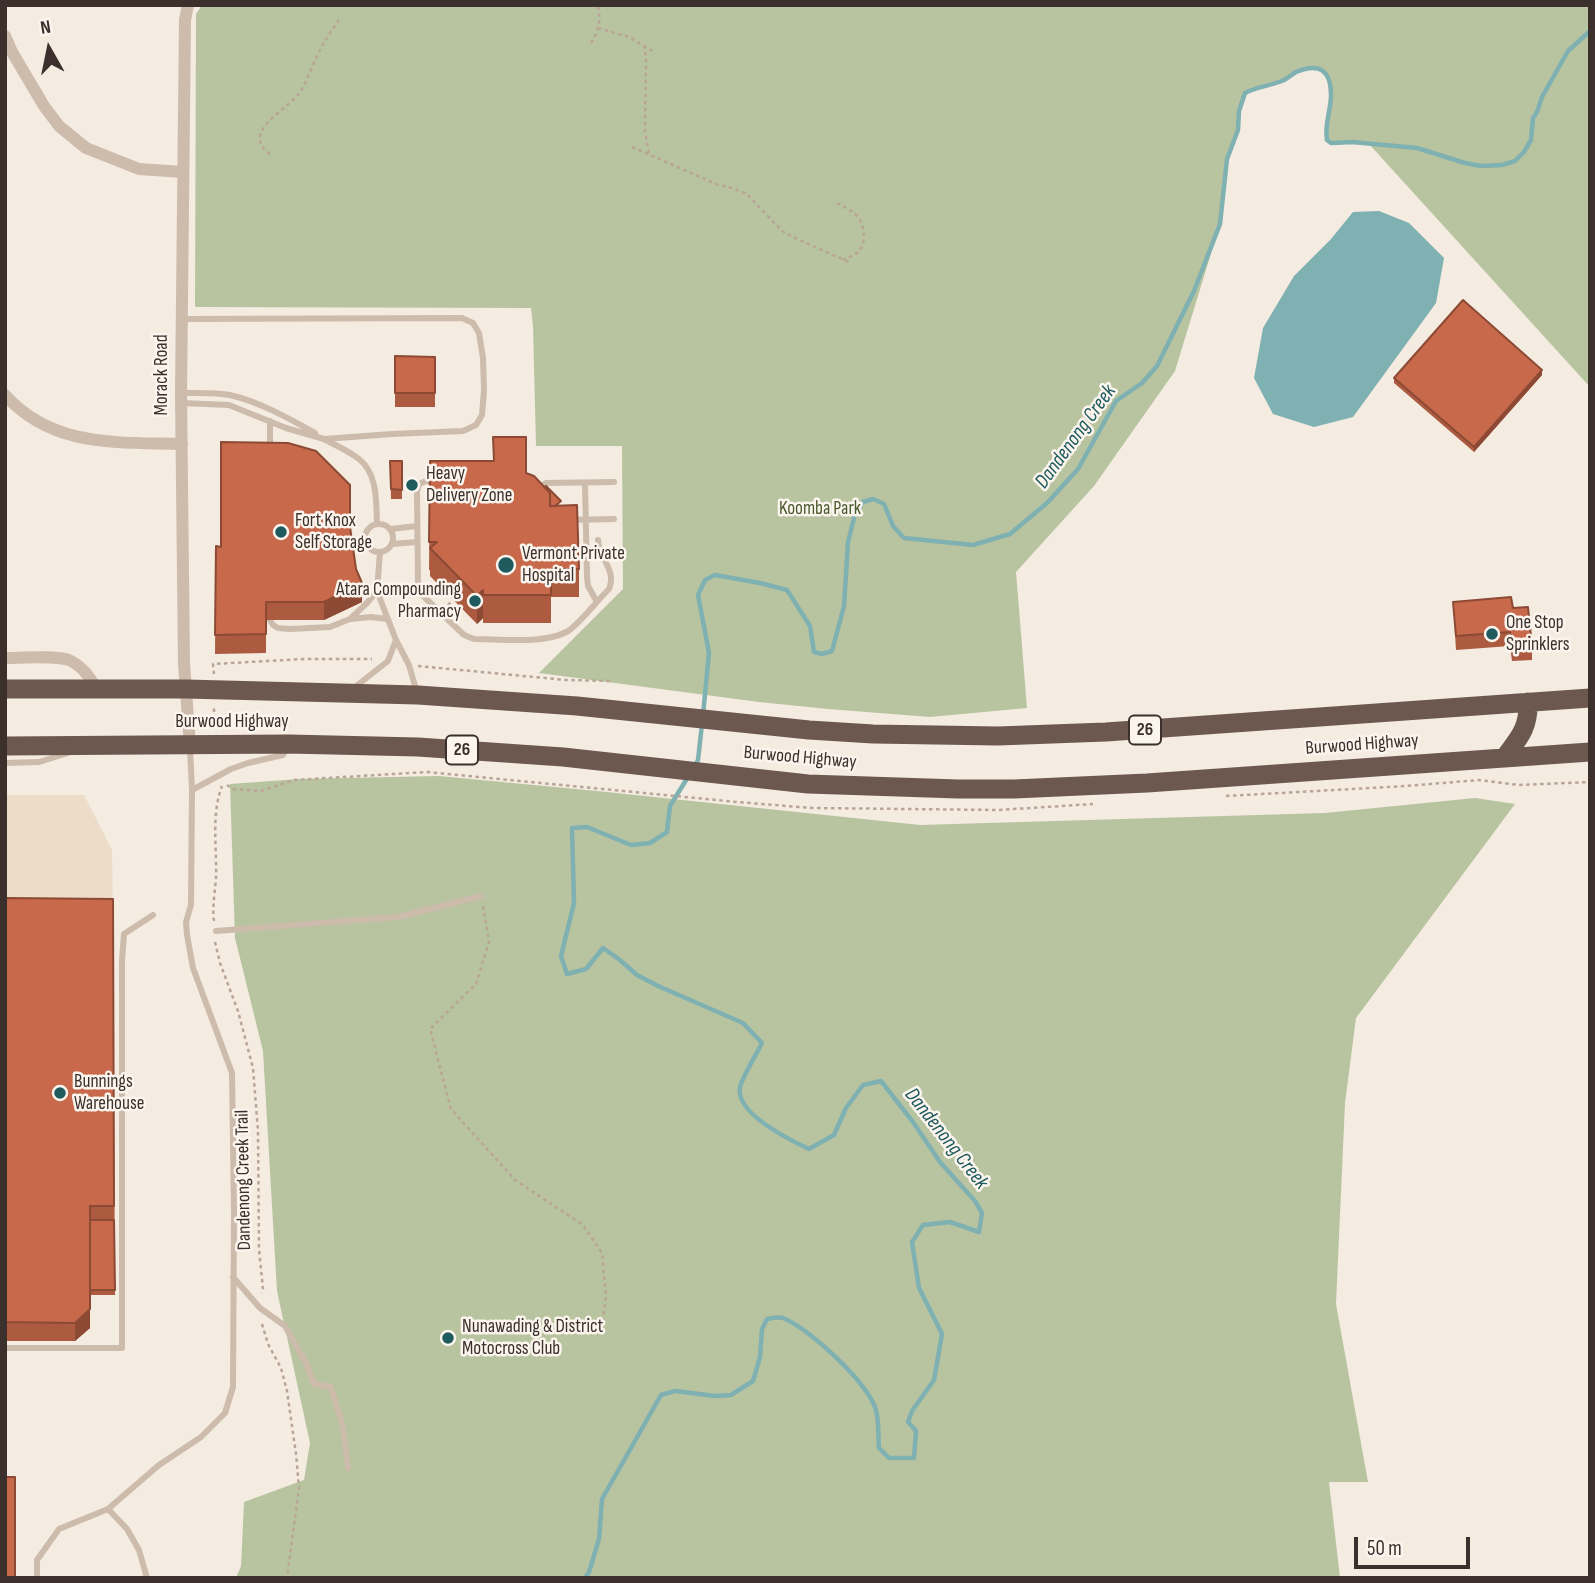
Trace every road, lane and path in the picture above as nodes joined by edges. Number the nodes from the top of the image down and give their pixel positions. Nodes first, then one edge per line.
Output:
1 (188, 5) edge
2 (598, 5) edge
3 (339, 20) dead end
4 (598, 29) junction
5 (5, 36) edge
6 (591, 43) dead end
7 (643, 45) junction
8 (654, 52) dead end
9 (9, 53) edge
10 (632, 147) dead end
11 (270, 154) dead end
12 (649, 154) junction
13 (183, 172) junction
14 (837, 203) dead end
15 (843, 260) junction
16 (851, 263) dead end
17 (181, 318) junction
18 (181, 398) junction
19 (7, 400) edge
20 (270, 421) junction
21 (324, 439) junction
22 (181, 444) junction
23 (270, 461) edge
24 (447, 481) edge
25 (614, 482) dead end
26 (584, 483) junction
27 (539, 498) edge
28 (614, 519) dead end
29 (558, 520) edge
30 (585, 520) junction
31 (377, 524) junction
32 (417, 526) junction
33 (391, 529) junction
34 (598, 540) dead end
35 (418, 542) junction
36 (392, 544) junction
37 (380, 552) junction
38 (377, 591) junction
39 (597, 601) junction
40 (349, 619) junction
41 (387, 619) junction
42 (270, 620) edge
43 (396, 640) junction
44 (5, 658) edge
45 (213, 664) dead end
46 (5, 689) edge
47 (97, 689) junction
48 (186, 689) junction
49 (214, 690) junction
50 (348, 693) junction
51 (418, 695) junction
52 (1590, 698) edge
53 (1528, 702) junction
54 (214, 744) junction
55 (289, 744) junction
56 (190, 745) junction
57 (5, 746) edge
58 (90, 746) junction
59 (1590, 752) edge
60 (1504, 758) junction
61 (5, 763) edge
62 (1590, 782) edge
63 (1384, 787) dead end
64 (192, 790) junction
65 (913, 810) dead end
66 (481, 896) joint
67 (153, 915) dead end
68 (216, 931) junction
69 (233, 1277) junction
70 (260, 1308) junction
71 (603, 1318) dead end
72 (5, 1348) edge
73 (348, 1468) dead end
74 (108, 1509) junction
75 (37, 1578) edge
76 (147, 1578) edge
77 (287, 1578) edge

1 - 13 street, Morack Road
2 - 4 path
3 - 11 path
4 - 6 path
4 - 7 path
5 - 9 street
7 - 8 path
7 - 12 path
9 - 13 street
10 - 12 path
12 - 15 path
13 - 17 street, Morack Road
14 - 15 path
15 - 16 path
17 - 18 street, Morack Road
17 - 21 lane
18 - 20 lane
18 - 21 lane
18 - 22 street, Morack Road
19 - 22 street
20 - 21 lane
20 - 23 lane
21 - 31 lane
22 - 48 street, Morack Road
24 - 32 lane
25 - 26 lane
26 - 27 lane
26 - 30 lane
28 - 30 lane
29 - 30 lane
30 - 39 lane
31 - 33 lane
31 - 37 lane
32 - 33 lane
32 - 35 lane
33 - 36 lane
34 - 39 lane
35 - 36 lane
35 - 39 lane
36 - 37 lane
37 - 38 lane
38 - 40 lane
38 - 41 lane
40 - 41 lane
40 - 42 lane
41 - 43 lane
43 - 50 lane
43 - 51 lane
44 - 47 street
45 - 49 path
46 - 47 highway, Burwood Highway / 26
47 - 48 highway, Burwood Highway / 26
48 - 49 highway, Burwood Highway / 26
48 - 56 street, Morack Road
49 - 50 highway, Burwood Highway / 26
49 - 54 path
50 - 51 highway, Burwood Highway / 26
51 - 53 highway, Burwood Highway / 26
52 - 53 highway, Burwood Highway / 26
53 - 60 highway
54 - 55 highway, Burwood Highway / 26
54 - 56 highway, Burwood Highway / 26
55 - 60 highway, Burwood Highway / 26
55 - 64 lane
56 - 58 highway, Burwood Highway / 26
56 - 64 lane
57 - 58 highway, Burwood Highway / 26
58 - 61 lane
59 - 60 highway, Burwood Highway / 26
62 - 63 path
64 - 69 lane
65 - 68 path, Dandenong Creek Trail
66 - 68 lane
66 - 71 path
67 - 72 lane
68 - 70 path, Dandenong Creek Trail
69 - 70 lane
69 - 74 lane
70 - 73 lane
70 - 77 path, Dandenong Creek Trail
74 - 75 lane
74 - 76 lane

